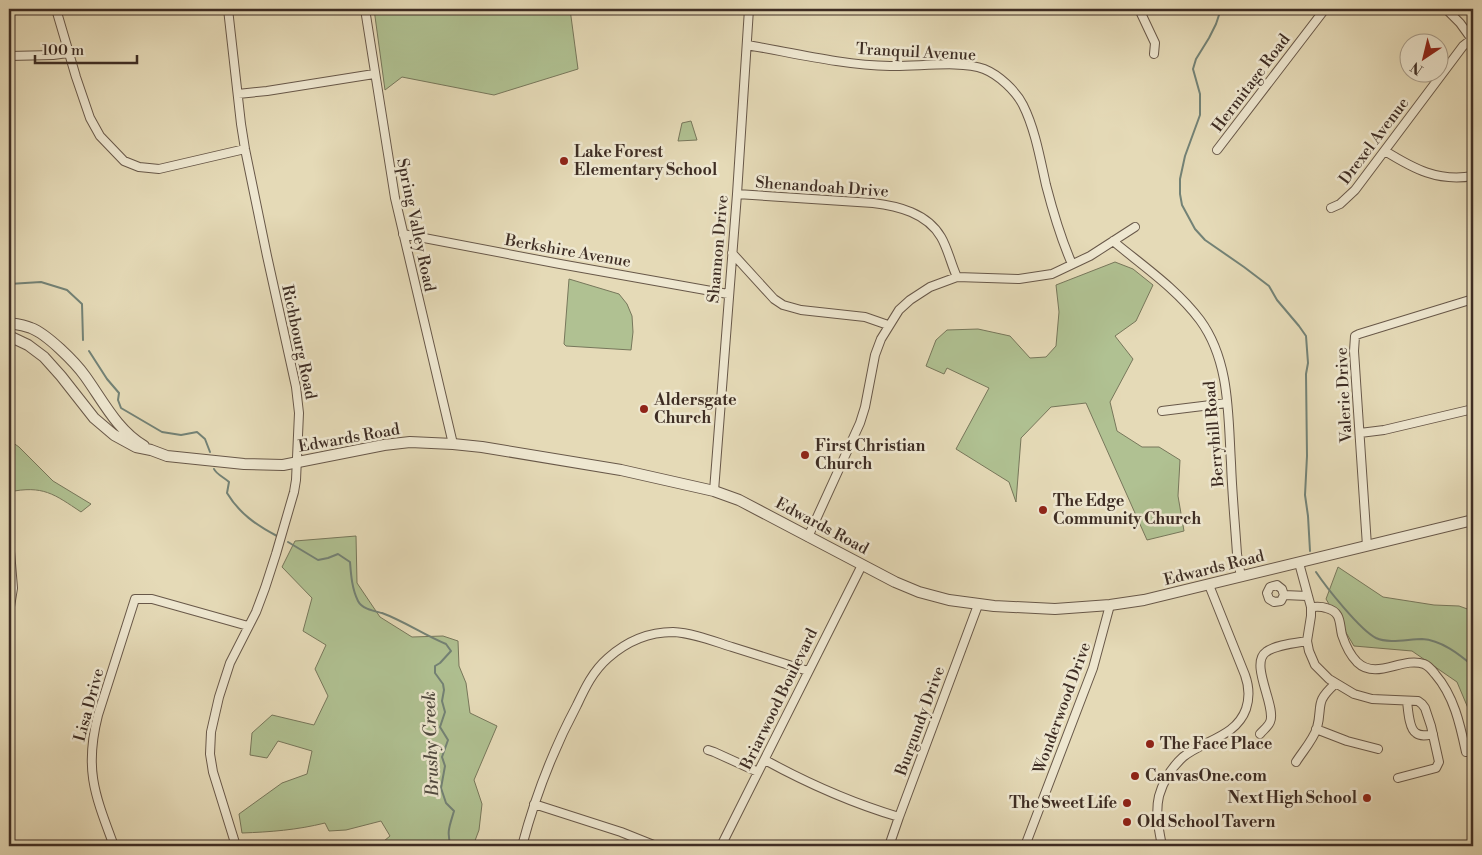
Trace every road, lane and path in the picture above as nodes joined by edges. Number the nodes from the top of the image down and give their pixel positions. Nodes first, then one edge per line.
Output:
1 (56, 9) edge
2 (228, 9) edge
3 (365, 9) edge
4 (749, 9) edge
5 (1139, 9) edge
6 (1325, 9) edge
7 (1446, 9) edge
8 (1473, 40) edge
9 (747, 45) junction
10 (68, 53) junction
11 (1154, 54) dead end
12 (9, 56) edge
13 (374, 74) junction
14 (238, 94) junction
15 (245, 149) junction
16 (1217, 150) dead end
17 (1385, 151) junction
18 (1473, 176) edge
19 (737, 194) junction
20 (1331, 208) dead end
21 (1135, 227) dead end
22 (403, 234) junction
23 (1113, 241) junction
24 (732, 252) junction
25 (1072, 264) junction
26 (956, 277) junction
27 (728, 294) junction
28 (1473, 299) edge
29 (9, 323) edge
30 (888, 325) junction
31 (9, 336) edge
32 (1228, 403) junction
33 (1473, 409) edge
34 (1162, 411) dead end
35 (1360, 434) junction
36 (453, 444) junction
37 (151, 450) junction
38 (297, 462) junction
39 (714, 491) junction
40 (1473, 520) edge
41 (808, 536) junction
42 (9, 539) edge
43 (1367, 546) junction
44 (1299, 563) junction
45 (862, 565) junction
46 (1241, 577) junction
47 (1209, 585) junction
48 (1284, 595) dead end
49 (1307, 596) junction
50 (978, 605) junction
51 (1110, 605) junction
52 (1311, 607) junction
53 (9, 613) edge
54 (248, 626) junction
55 (1307, 640) junction
56 (808, 671) junction
57 (1336, 684) junction
58 (1406, 701) junction
59 (1316, 729) junction
60 (1260, 734) dead end
61 (1433, 734) junction
62 (1378, 749) dead end
63 (708, 750) dead end
64 (1466, 752) dead end
65 (765, 760) junction
66 (1296, 762) dead end
67 (758, 772) junction
68 (1398, 778) dead end
69 (534, 804) junction
70 (899, 816) junction
71 (114, 846) edge
72 (236, 846) edge
73 (522, 846) edge
74 (656, 846) edge
75 (721, 846) edge
76 (889, 846) edge
77 (1025, 846) edge
78 (1162, 846) edge

1 - 10 street
2 - 14 street, Richbourg Road
3 - 13 street, Spring Valley Road
4 - 9 street, Shannon Drive
5 - 11 street
6 - 16 street, Hermitage Road
7 - 8 street
8 - 17 street, Drexel Avenue
9 - 19 street, Shannon Drive
9 - 25 street, Tranquil Avenue
10 - 12 street
10 - 15 street
13 - 14 street
13 - 22 street, Spring Valley Road
14 - 15 street, Richbourg Road
15 - 38 street, Richbourg Road
17 - 18 street
17 - 20 street, Drexel Avenue
19 - 24 street, Shannon Drive
19 - 26 street, Shenandoah Drive
21 - 23 street
22 - 27 street, Berkshire Avenue
22 - 36 street, Spring Valley Road
23 - 25 street
23 - 32 street, Berryhill Road
24 - 27 street, Shannon Drive
24 - 30 street
25 - 26 street
26 - 30 street
27 - 39 street, Shannon Drive
28 - 35 street, Valerie Drive
29 - 37 street, Edwards Road
30 - 41 street
31 - 37 street, Edwards Road
32 - 34 street
32 - 46 street, Berryhill Road
33 - 35 street
35 - 43 street, Valerie Drive
36 - 38 street, Edwards Road
36 - 39 street, Edwards Road
37 - 38 street, Edwards Road
38 - 54 street, Richbourg Road
39 - 41 street, Edwards Road
40 - 43 street, Edwards Road
41 - 45 street, Edwards Road
42 - 53 street
43 - 44 street, Edwards Road
44 - 46 street, Edwards Road
44 - 49 street
45 - 50 street, Edwards Road
45 - 56 street, Briarwood Boulevard
46 - 47 street, Edwards Road
47 - 51 street, Edwards Road
47 - 78 street
48 - 49 street
49 - 52 street
50 - 51 street, Edwards Road
50 - 70 street, Burgundy Drive
51 - 77 street, Wonderwood Drive
52 - 55 street
52 - 64 street
54 - 71 street, Lisa Drive
54 - 72 street, Richbourg Road
55 - 57 street
55 - 60 street
56 - 65 street, Briarwood Boulevard
56 - 69 street
57 - 58 street
57 - 59 street
58 - 61 street
58 - 61 street
59 - 62 street
59 - 66 street
61 - 68 street
63 - 67 street
65 - 67 street, Briarwood Boulevard
65 - 70 street
67 - 75 street, Briarwood Boulevard
69 - 73 street
69 - 74 street
70 - 76 street, Burgundy Drive

